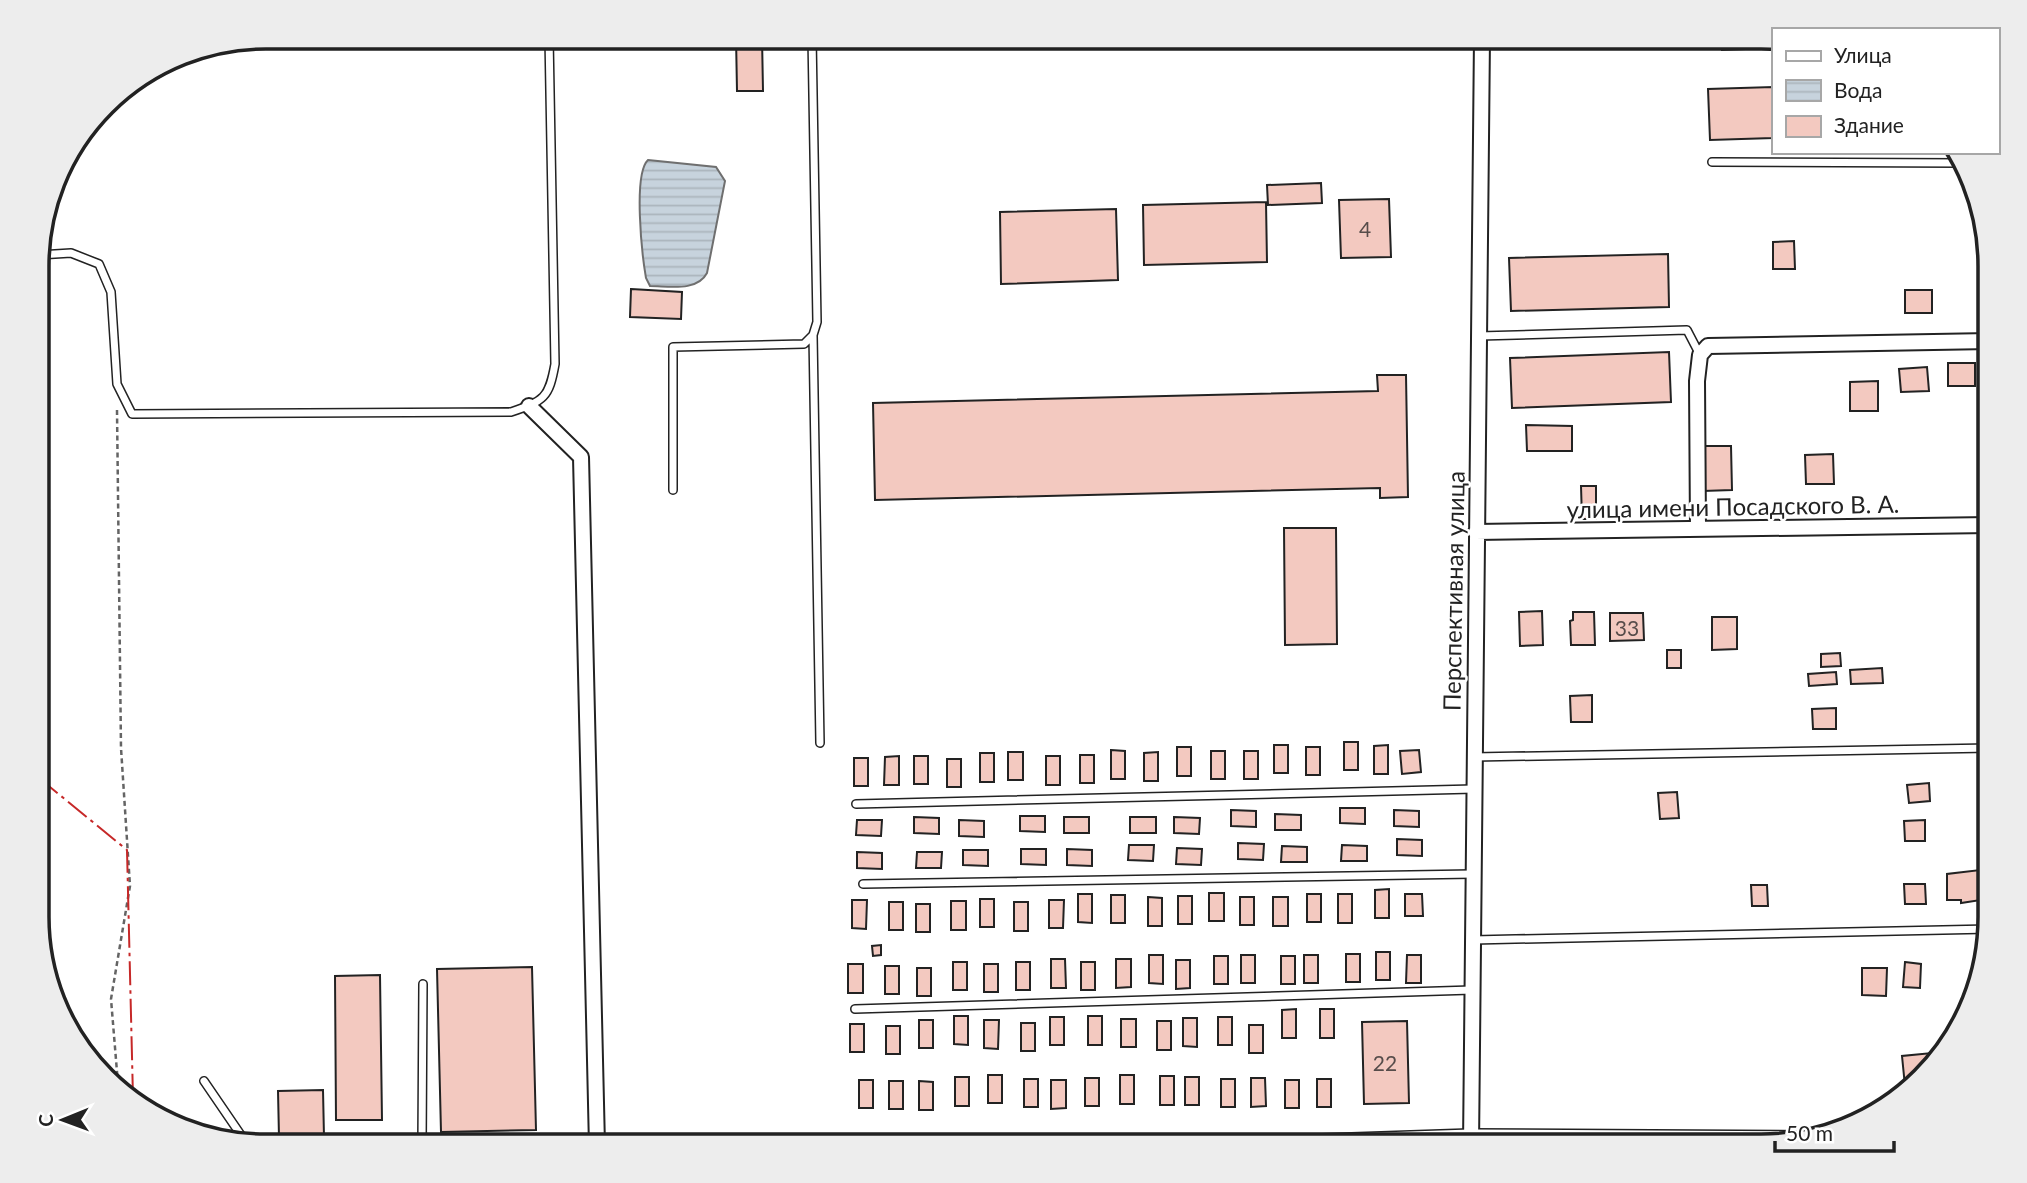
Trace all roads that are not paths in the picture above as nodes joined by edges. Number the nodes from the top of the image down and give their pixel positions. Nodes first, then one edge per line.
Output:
1 (549, 49) edge
2 (812, 49) edge
3 (1482, 49) edge
4 (1712, 162) dead end
5 (1951, 163) edge
6 (50, 254) edge
7 (813, 335) junction
8 (1479, 336) junction
9 (1978, 341) edge
10 (1699, 355) junction
11 (529, 406) junction
12 (673, 490) dead end
13 (1978, 525) edge
14 (1698, 528) junction
15 (1476, 532) junction
16 (820, 743) dead end
17 (1978, 748) edge
18 (1474, 757) junction
19 (1474, 789) junction
20 (856, 804) dead end
21 (1473, 874) junction
22 (863, 884) dead end
23 (1978, 929) edge
24 (1472, 940) junction
25 (423, 984) dead end
26 (1472, 990) junction
27 (855, 1009) dead end
28 (204, 1081) dead end
29 (238, 1132) edge
30 (422, 1134) edge
31 (597, 1134) edge
32 (1470, 1134) edge

1 - 11 lane
2 - 7 lane
3 - 8 street, Перспективная улица
4 - 5 lane
6 - 11 lane
7 - 12 lane
7 - 16 lane
8 - 10 lane
8 - 15 street, Перспективная улица
9 - 10 street
10 - 14 street
11 - 31 street
13 - 14 street, улица имени Посадского В. А.
14 - 15 street, улица имени Посадского В. А.
15 - 18 street, Перспективная улица
17 - 18 lane
18 - 19 street, Перспективная улица
19 - 20 lane
19 - 21 street, Перспективная улица
21 - 22 lane
21 - 24 street, Перспективная улица
23 - 24 lane
24 - 26 street, Перспективная улица
25 - 30 lane
26 - 27 lane
26 - 32 street, Перспективная улица
28 - 29 lane

